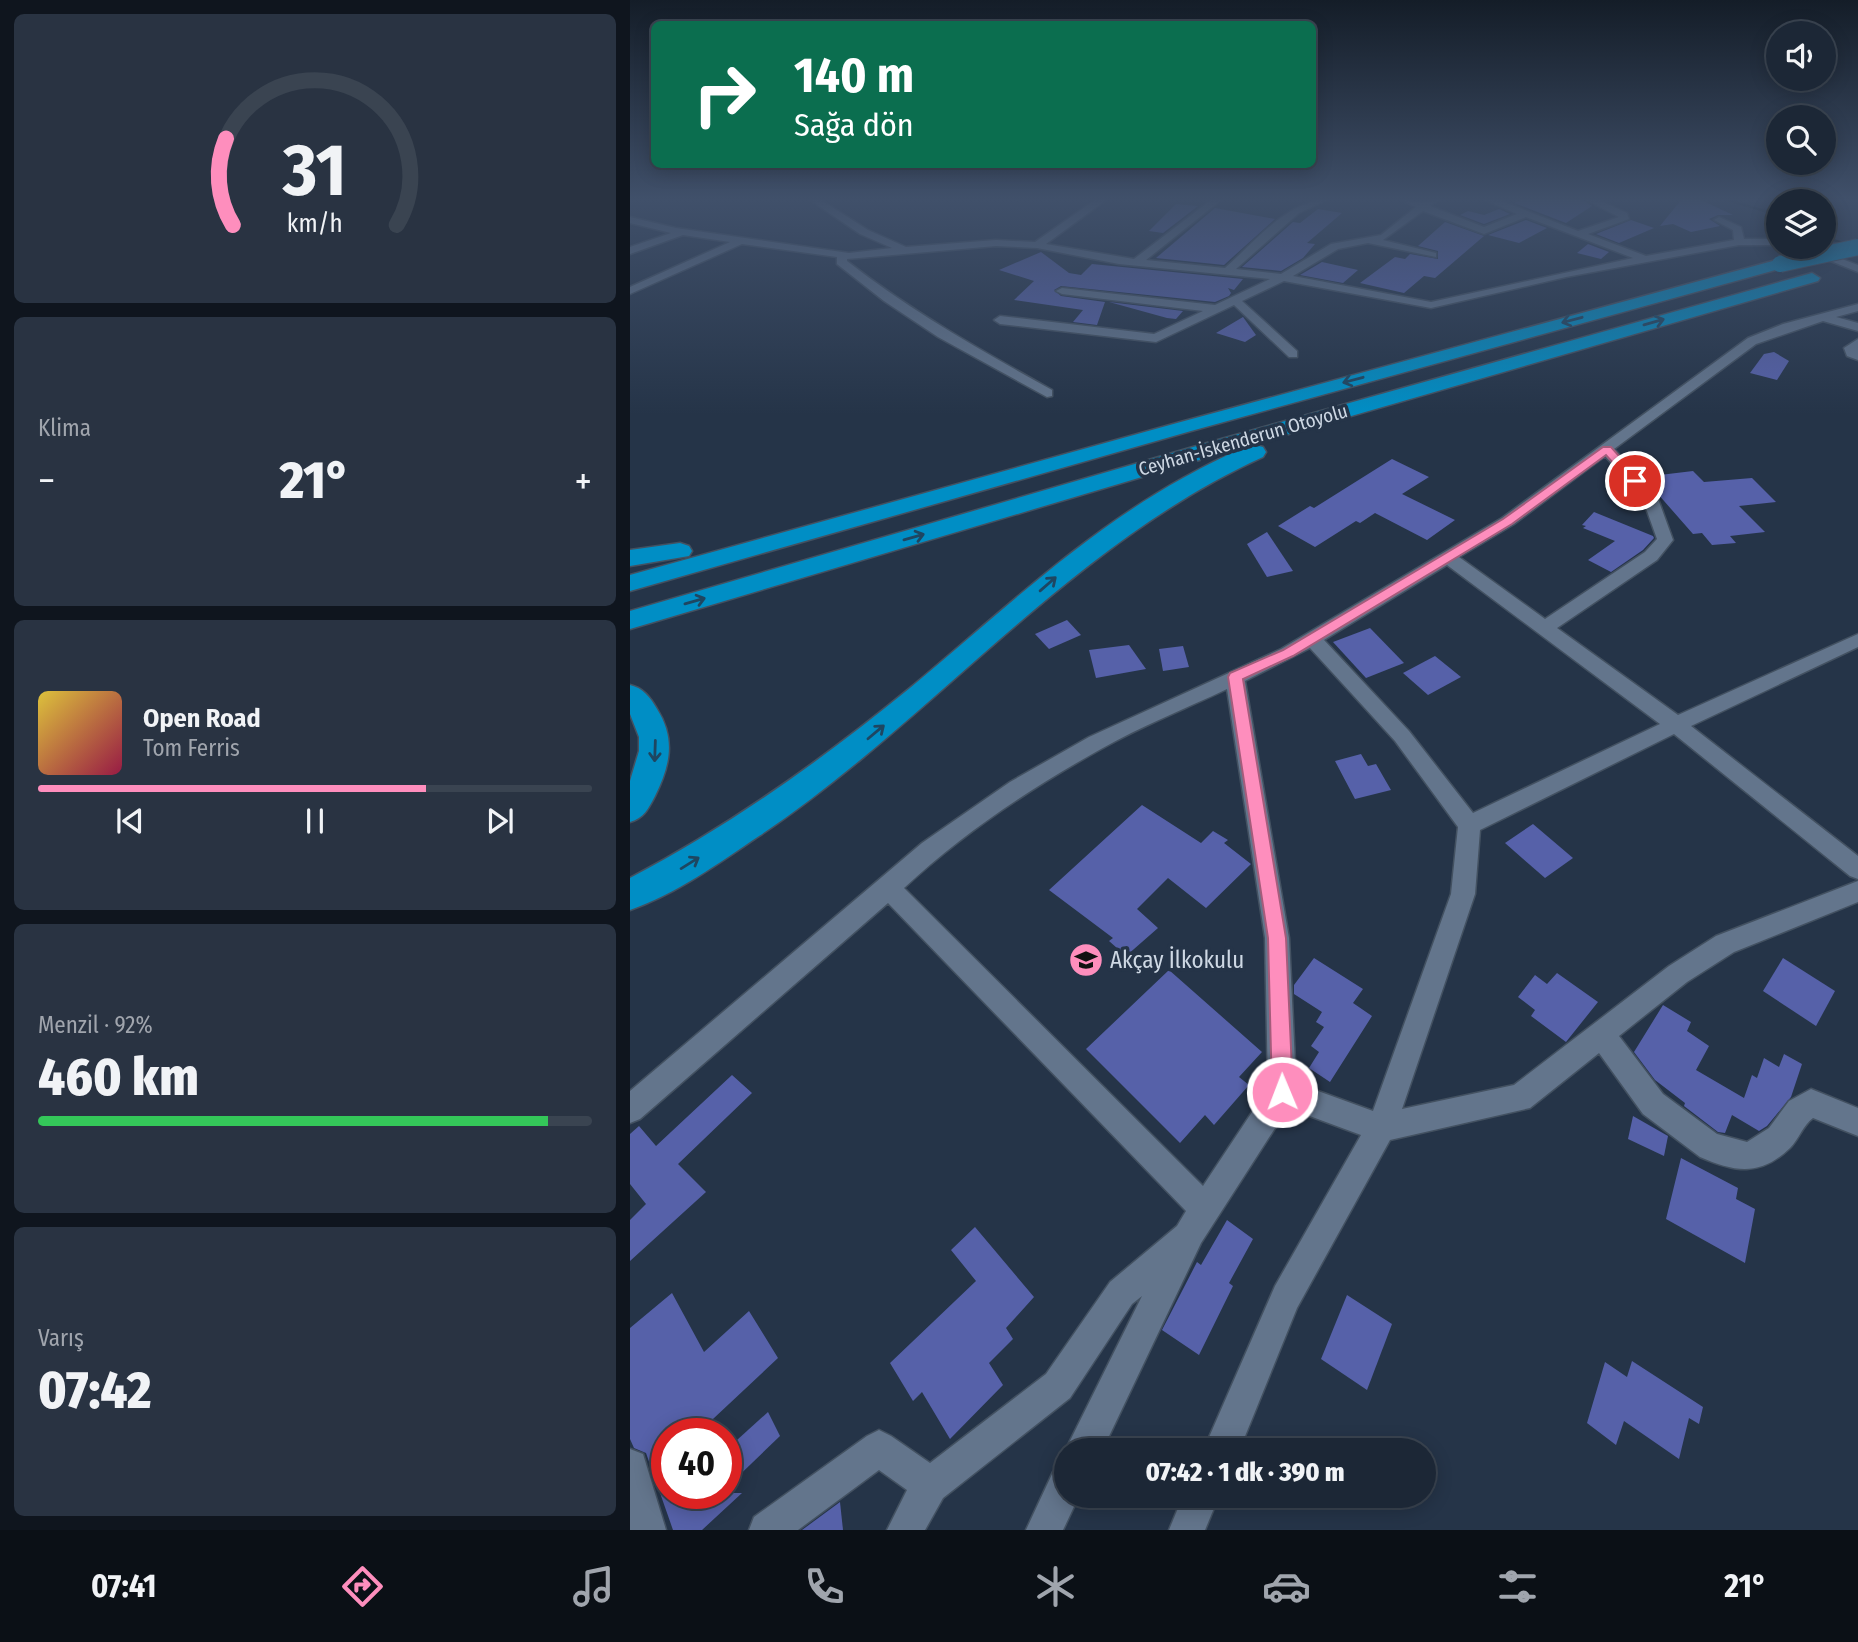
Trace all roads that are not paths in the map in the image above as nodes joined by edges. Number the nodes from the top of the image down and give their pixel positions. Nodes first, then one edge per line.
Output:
1 (672, 271) edge
2 (853, 271) edge
3 (1221, 271) edge
4 (1292, 271) edge
5 (1585, 271) edge
6 (1753, 271) edge
7 (1842, 271) edge
8 (1227, 272) joint
9 (1283, 277) junction
10 (630, 290) edge
11 (1062, 291) dead end
12 (1235, 300) junction
13 (1858, 307) edge
14 (1216, 309) junction
15 (1823, 317) junction
16 (1000, 320) dead end
17 (1858, 327) edge
18 (1858, 343) edge
19 (1293, 354) dead end
20 (1858, 356) edge
21 (1518, 361) junction
22 (1047, 393) dead end
23 (1184, 426) junction
24 (1607, 450) junction
25 (1448, 557) junction
26 (630, 558) edge
27 (630, 583) edge
28 (630, 621) edge
29 (1545, 628) junction
30 (1312, 639) junction
31 (1858, 640) edge
32 (1235, 677) junction
33 (630, 695) edge
34 (1675, 724) junction
35 (630, 809) edge
36 (1469, 825) junction
37 (1858, 869) edge
38 (889, 888) junction
39 (1858, 891) edge
40 (630, 895) edge
41 (1601, 1034) junction
42 (1282, 1092) junction
43 (630, 1109) edge
44 (1858, 1122) edge
45 (1381, 1128) junction
46 (1198, 1221) junction
47 (1090, 1438) edge
48 (1226, 1438) edge
49 (630, 1467) edge
50 (930, 1485) junction
51 (1055, 1508) edge
52 (1196, 1508) edge
53 (648, 1530) edge
54 (767, 1530) edge
55 (905, 1530) edge
56 (1044, 1530) edge
57 (1187, 1530) edge

1 - 10 street
2 - 22 street
3 - 8 street
4 - 9 street
5 - 9 street
6 -> 23 highway, Ceyhan-İskenderun Otoyolu, bridge
21 -> 7 highway, Ceyhan-İskenderun Otoyolu
8 - 9 street
9 - 12 street
11 - 14 street
12 - 14 street
12 - 19 street
13 - 15 street
14 - 16 street
15 - 17 street
15 - 24 street
18 - 20 street
28 -> 21 highway, Ceyhan-İskenderun Otoyolu
40 -> 21 highway
23 - 26 highway
23 - 27 highway, Ceyhan-İskenderun Otoyolu
24 - 25 street
24 - 29 street
25 - 29 street
25 - 30 street
29 - 34 street
30 - 32 street
30 - 36 street
31 - 34 street
32 - 38 street
32 - 42 street
33 -> 35 highway
34 - 36 street
34 - 37 street
36 - 45 street
38 - 43 street
38 - 46 street
39 - 41 street
41 - 44 street
41 - 45 street
42 - 45 street
42 - 46 street
45 - 48 street
46 - 47 street
46 - 50 street
49 - 53 street
50 - 54 street
50 - 55 street
51 - 56 street
52 - 57 street

